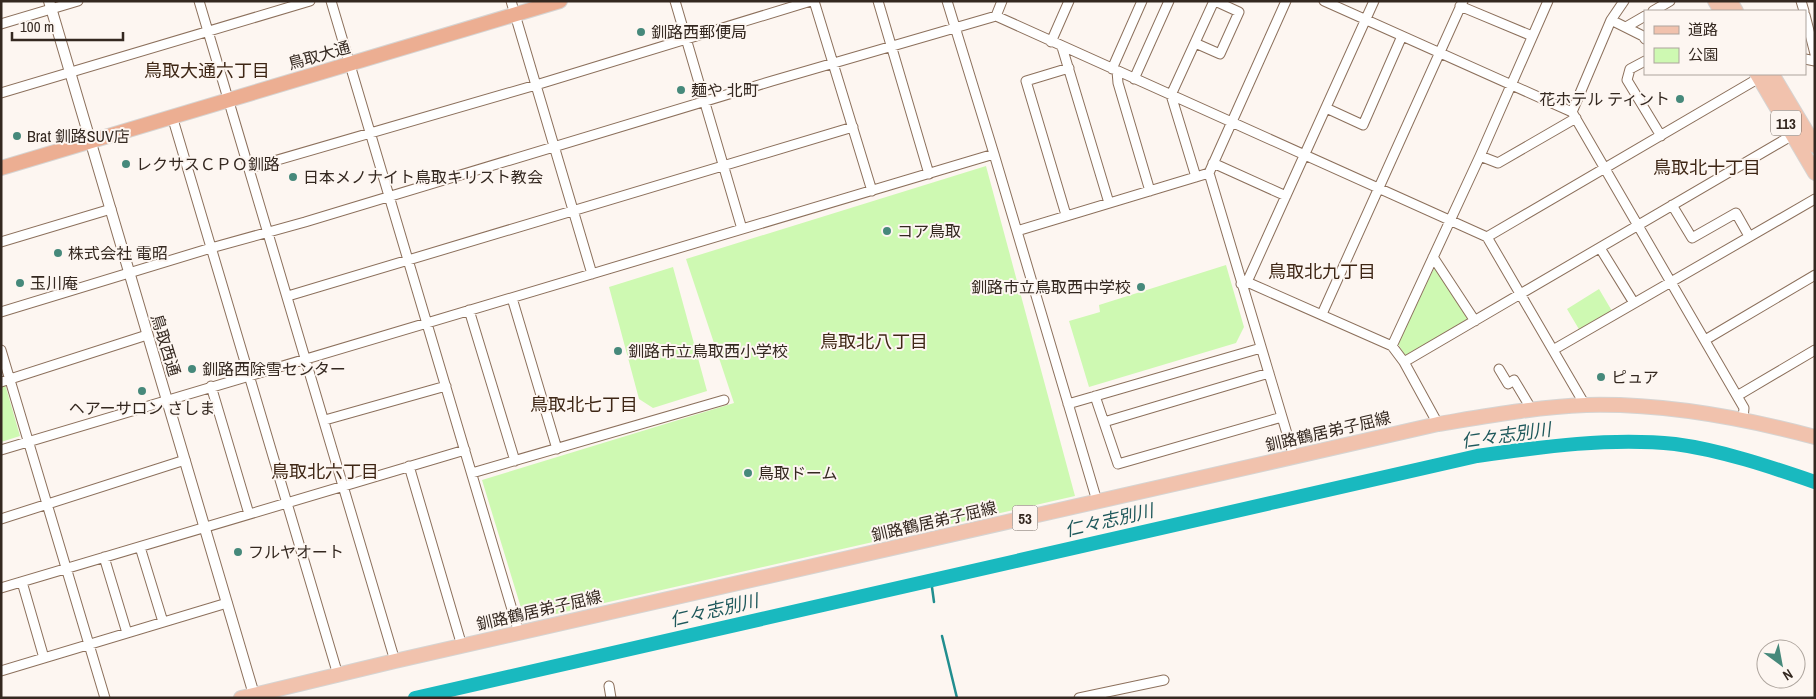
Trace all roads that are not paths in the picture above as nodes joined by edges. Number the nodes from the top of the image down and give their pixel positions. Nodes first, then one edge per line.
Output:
1 (78, 1) edge
2 (199, 1) edge
3 (310, 1) edge
4 (331, 1) edge
5 (511, 1) edge
6 (560, 1) edge
7 (674, 1) edge
8 (812, 1) edge
9 (878, 1) edge
10 (947, 1) edge
11 (1002, 1) edge
12 (1069, 1) edge
13 (1142, 1) edge
14 (1169, 1) edge
15 (1214, 1) edge
16 (1286, 1) edge
17 (1324, 1) edge
18 (1374, 1) edge
19 (1548, 1) edge
20 (1624, 1) edge
21 (1670, 1) edge
22 (1462, 4) edge
23 (50, 5) edge
24 (1655, 10) edge
25 (515, 15) junction
26 (996, 16) junction
27 (1644, 17) edge
28 (1366, 20) junction
29 (1611, 20) junction
30 (1806, 20) edge
31 (1, 24) edge
32 (1626, 27) junction
33 (955, 28) junction
34 (209, 32) junction
35 (1402, 36) junction
36 (1532, 36) junction
37 (686, 38) junction
38 (1644, 38) edge
39 (1051, 42) junction
40 (1195, 43) junction
41 (891, 47) junction
42 (1062, 47) junction
43 (1440, 52) junction
44 (1815, 54) edge
45 (1644, 62) edge
46 (350, 64) junction
47 (835, 64) junction
48 (1069, 68) junction
49 (1114, 70) junction
50 (69, 74) junction
51 (1763, 75) edge
52 (1134, 79) junction
53 (1511, 84) junction
54 (536, 85) junction
55 (1, 93) edge
56 (1171, 95) junction
57 (230, 99) junction
58 (705, 103) junction
59 (1326, 108) junction
60 (1574, 115) junction
61 (172, 116) junction
62 (1232, 122) junction
63 (853, 127) junction
64 (1799, 131) junction
65 (371, 132) junction
66 (1661, 136) junction
67 (90, 141) junction
68 (1815, 146) edge
69 (554, 147) junction
70 (994, 154) junction
71 (1304, 155) junction
72 (1480, 156) junction
73 (1213, 163) junction
74 (724, 166) junction
75 (1, 168) edge
76 (250, 168) junction
77 (1605, 168) junction
78 (1209, 173) junction
79 (1815, 173) edge
80 (929, 174) junction
81 (1196, 177) junction
82 (1378, 188) junction
83 (872, 191) junction
84 (1150, 191) junction
85 (390, 196) junction
86 (1286, 196) junction
87 (1815, 198) edge
88 (1109, 203) junction
89 (1672, 205) junction
90 (111, 209) junction
91 (574, 210) junction
92 (1066, 215) junction
93 (1450, 220) junction
94 (1638, 226) junction
95 (742, 230) junction
96 (1016, 231) junction
97 (268, 232) junction
98 (1749, 236) junction
99 (1488, 237) junction
100 (1, 242) edge
101 (211, 248) junction
102 (1600, 248) junction
103 (1434, 257) junction
104 (409, 260) junction
105 (129, 273) junction
106 (592, 274) junction
107 (1815, 275) edge
108 (1670, 282) junction
109 (1244, 283) junction
110 (1521, 294) junction
111 (288, 296) junction
112 (512, 298) junction
113 (1634, 304) junction
114 (469, 310) junction
115 (1, 312) edge
116 (1322, 314) junction
117 (1475, 321) junction
118 (427, 323) junction
119 (147, 335) junction
120 (1705, 340) junction
121 (1392, 346) junction
122 (1261, 348) junction
123 (1, 350) edge
124 (1553, 350) junction
125 (1815, 350) edge
126 (306, 359) junction
127 (1404, 362) junction
128 (1499, 369) dead end
129 (1269, 373) junction
130 (248, 376) junction
131 (6, 380) edge
132 (211, 386) junction
133 (446, 386) junction
134 (1096, 396) junction
135 (1737, 396) junction
136 (167, 400) junction
137 (724, 400) dead end
138 (1068, 404) junction
139 (1585, 405) junction
140 (1532, 410) junction
141 (1282, 417) junction
142 (1743, 419) junction
143 (324, 420) junction
144 (1104, 422) junction
145 (1438, 424) junction
146 (1815, 437) edge
147 (28, 442) junction
148 (557, 449) junction
149 (1, 450) edge
150 (465, 450) junction
151 (1294, 457) junction
152 (185, 460) junction
153 (515, 461) junction
154 (409, 466) junction
155 (472, 473) junction
156 (344, 486) junction
157 (1097, 501) junction
158 (286, 503) junction
159 (47, 505) junction
160 (249, 514) junction
161 (1, 519) edge
162 (204, 527) junction
163 (140, 547) junction
164 (104, 557) junction
165 (66, 569) junction
166 (22, 582) junction
167 (1, 588) edge
168 (227, 603) junction
169 (163, 622) junction
170 (127, 633) junction
171 (519, 633) junction
172 (89, 644) junction
173 (462, 646) junction
174 (44, 658) junction
175 (395, 660) junction
176 (1, 671) edge
177 (338, 675) junction
178 (1164, 680) dead end
179 (609, 686) dead end
180 (250, 697) edge
181 (105, 698) edge
182 (611, 698) edge
183 (1079, 698) edge

1 - 23 street
2 - 34 street
3 - 34 street
4 - 46 street
5 - 25 street
6 - 25 highway, 鳥取大通
7 - 37 street
8 - 37 street
8 - 47 street
9 - 41 street
10 - 33 street
11 - 26 street
12 - 39 street
13 - 49 street
14 - 52 street
15 - 40 street
15 - 40 street
16 - 62 street
17 - 28 street
18 - 28 street
19 - 36 street
20 - 29 street
21 - 24 street
22 - 36 street
22 - 43 street
23 - 31 street
23 - 50 street, 鳥取西通
25 - 46 highway, 鳥取大通
25 - 54 street
26 - 33 street
26 - 39 street
27 - 32 street
28 - 35 street
28 - 59 street
29 - 32 street
29 - 60 street
30 - 44 street
32 - 38 street
33 - 41 street
33 - 70 street
34 - 50 street
34 - 57 street
35 - 43 street
35 - 59 street
36 - 53 street
37 - 54 street
37 - 58 street
39 - 42 street
40 - 56 street
41 - 47 street
41 - 80 street
42 - 48 street
42 - 49 street
43 - 53 street
43 - 82 street
45 - 66 street
46 - 57 highway, 鳥取大通
46 - 65 street
47 - 58 street
47 - 63 street
48 - 88 street
48 - 92 street
49 - 52 street
49 - 84 street
50 - 55 street
50 - 67 street, 鳥取西通
51 - 64 main road, 113
51 - 66 street
52 - 56 street
53 - 60 street
53 - 72 street
54 - 65 street
54 - 69 street
56 - 62 street
56 - 81 street
57 - 61 highway, 鳥取大通
57 - 76 street
58 - 69 street
58 - 74 street
59 - 71 street
60 - 72 street
60 - 77 street
61 - 67 highway, 鳥取大通
61 - 101 street
62 - 71 street
62 - 73 street
63 - 74 street
63 - 83 street
64 - 68 main road, 113
64 - 79 main road, 113
64 - 89 street
65 - 76 street
65 - 85 street
66 - 77 street
67 - 75 highway, 鳥取大通
67 - 90 street, 鳥取西通
69 - 85 street
69 - 91 street
70 - 80 street
70 - 96 street
71 - 82 street
71 - 86 street
72 - 93 street
73 - 78 street
73 - 86 street
74 - 91 street
74 - 95 street
76 - 97 street
77 - 94 street
77 - 99 street
78 - 81 street
78 - 109 street
80 - 83 street
81 - 84 street
82 - 93 street
82 - 116 street
83 - 95 street
84 - 88 street
85 - 97 street
85 - 104 street
86 - 109 street
87 - 98 street
88 - 92 street
89 - 94 street
89 - 98 street
90 - 100 street
90 - 105 street, 鳥取西通
91 - 104 street
91 - 106 street
92 - 96 street
93 - 99 street
93 - 103 street
94 - 102 street
94 - 108 street
95 - 106 street
96 - 138 street
97 - 101 street
97 - 111 street
98 - 108 street
99 - 110 street
101 - 105 street
101 - 130 street
102 - 110 street
102 - 113 street
103 - 117 street
103 - 121 street
104 - 111 street
104 - 118 street
105 - 115 street
105 - 119 street, 鳥取西通
106 - 112 street
107 - 120 street
108 - 113 street
108 - 120 street
109 - 116 street
109 - 122 street
110 - 117 street
110 - 124 street
111 - 126 street
112 - 114 street
112 - 148 street
113 - 124 street
114 - 118 street
114 - 153 street
116 - 121 street
117 - 127 street
118 - 126 street
118 - 133 street
119 - 131 street
119 - 136 street, 鳥取西通
120 - 135 street
121 - 127 street
122 - 129 street
122 - 134 street
123 - 131 street
124 - 139 street
125 - 135 street
126 - 130 street
126 - 143 street
127 - 145 street
128 - 140 street
129 - 141 street
129 - 144 street
130 - 132 street
130 - 158 street
131 - 147 street
132 - 136 street
132 - 160 street
133 - 143 street
133 - 150 street
134 - 138 street
134 - 144 street
135 - 142 street
136 - 147 street
136 - 152 street, 鳥取西通
137 - 148 street
138 - 157 street
139 - 140 main road, 釧路鶴居弟子屈線 / 53
139 - 142 main road, 釧路鶴居弟子屈線 / 53
140 - 145 main road, 釧路鶴居弟子屈線 / 53
141 - 144 street
141 - 151 street
142 - 146 main road, 釧路鶴居弟子屈線 / 53
143 - 156 street
145 - 151 main road, 釧路鶴居弟子屈線 / 53
147 - 149 street
147 - 159 street
148 - 153 street
150 - 154 street
150 - 155 street
151 - 157 main road, 釧路鶴居弟子屈線 / 53
152 - 159 street
152 - 162 street, 鳥取西通
153 - 155 street
154 - 156 street
154 - 173 street
155 - 171 street
156 - 158 street
156 - 175 street
157 - 171 main road, 釧路鶴居弟子屈線 / 53
158 - 160 street
158 - 177 street
159 - 161 street
159 - 165 street
160 - 162 street
162 - 163 street
162 - 168 street, 鳥取西通
163 - 164 street
163 - 169 street
164 - 165 street
164 - 170 street
165 - 166 street
165 - 172 street
166 - 167 street
166 - 174 street
168 - 169 street
168 - 180 street, 鳥取西通
169 - 170 street
170 - 172 street
171 - 173 main road, 釧路鶴居弟子屈線 / 53
172 - 174 street
172 - 181 street
173 - 175 main road, 釧路鶴居弟子屈線 / 53
174 - 176 street
175 - 177 main road, 釧路鶴居弟子屈線 / 53
177 - 180 main road, 釧路鶴居弟子屈線 / 53
178 - 183 street
179 - 182 street

